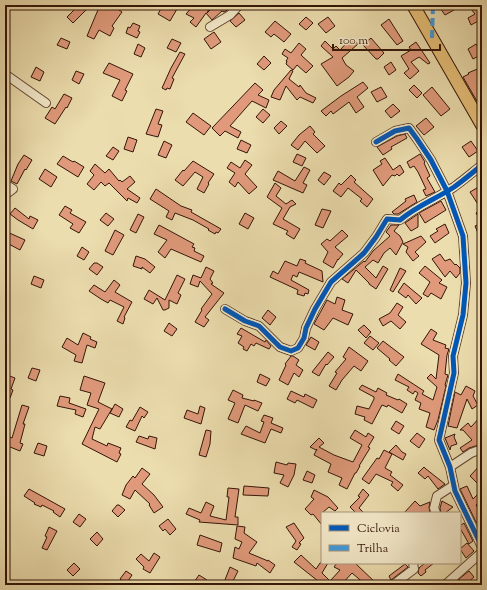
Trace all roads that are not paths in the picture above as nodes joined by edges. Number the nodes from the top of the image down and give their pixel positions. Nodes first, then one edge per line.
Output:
1 (239, 5) edge
2 (413, 5) edge
3 (210, 27) dead end
4 (5, 74) edge
5 (46, 103) dead end
6 (482, 125) edge
7 (376, 142) dead end
8 (482, 165) edge
9 (5, 184) edge
10 (447, 191) junction
11 (5, 195) edge
12 (226, 309) dead end
13 (482, 449) edge
14 (450, 467) junction
15 (454, 485) junction
16 (436, 512) edge
17 (482, 547) edge
18 (482, 552) edge
19 (413, 564) edge
20 (393, 585) edge
21 (445, 585) edge

1 - 3 street
2 - 6 highway
4 - 5 street
7 - 10 street
8 - 10 street
9 - 11 street
10 - 12 street
10 - 14 street
13 - 14 street
14 - 15 street
15 - 16 street
15 - 17 street
18 - 21 street
19 - 20 street

